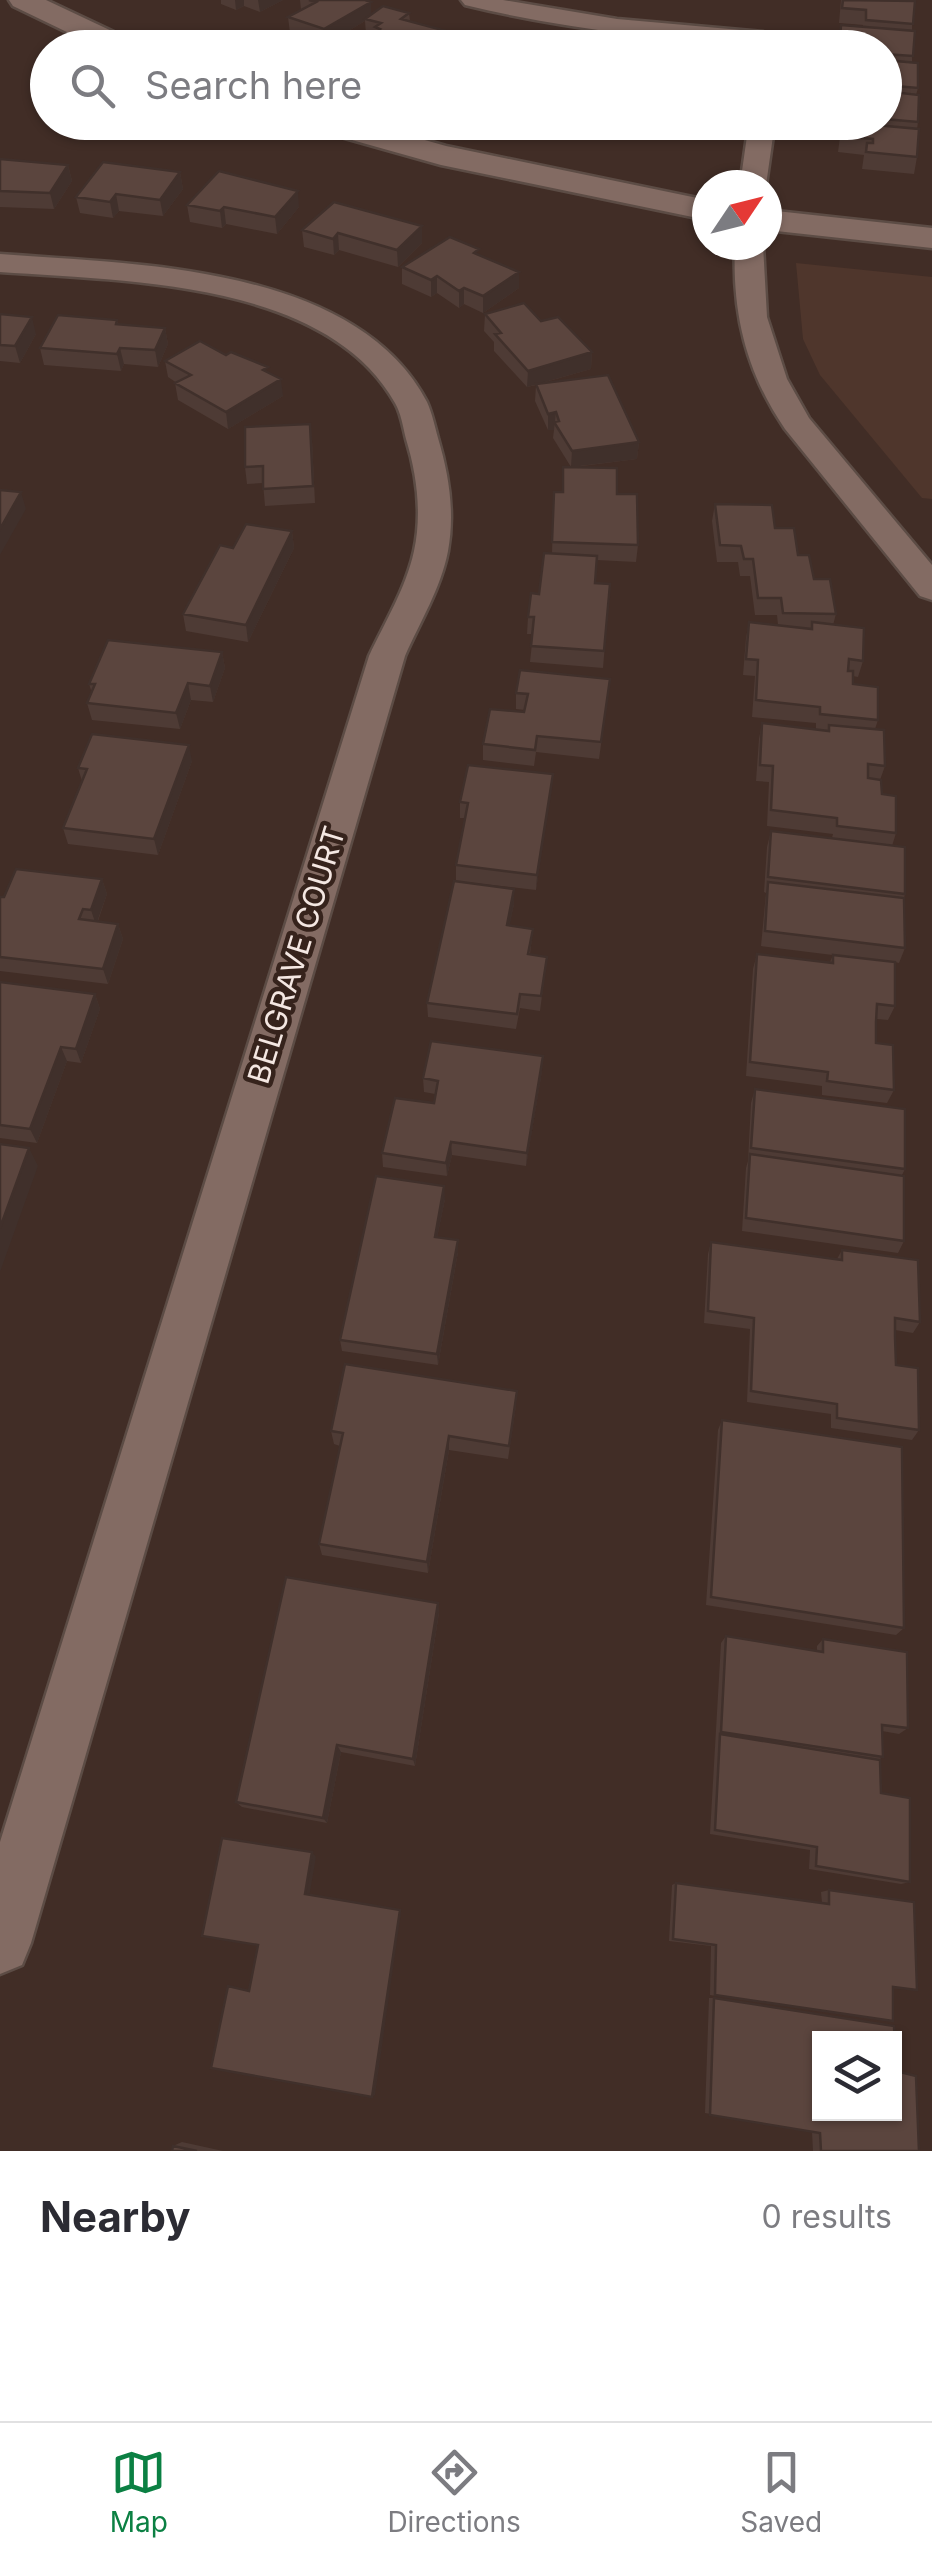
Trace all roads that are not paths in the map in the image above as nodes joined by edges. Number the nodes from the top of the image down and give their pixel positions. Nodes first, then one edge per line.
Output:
1 (23, 0) edge
2 (473, 0) edge
3 (87, 30) edge
4 (696, 30) edge
5 (388, 140) edge
6 (760, 140) edge
7 (756, 170) edge
8 (692, 207) edge
9 (782, 222) edge
10 (932, 238) edge
11 (748, 260) edge
12 (0, 263) edge
13 (932, 588) edge
14 (0, 1943) edge

1 - 3 street
2 - 4 street
5 - 8 street
6 - 7 street
9 - 10 street
11 - 13 street
12 - 14 street, BELGRAVE COURT

